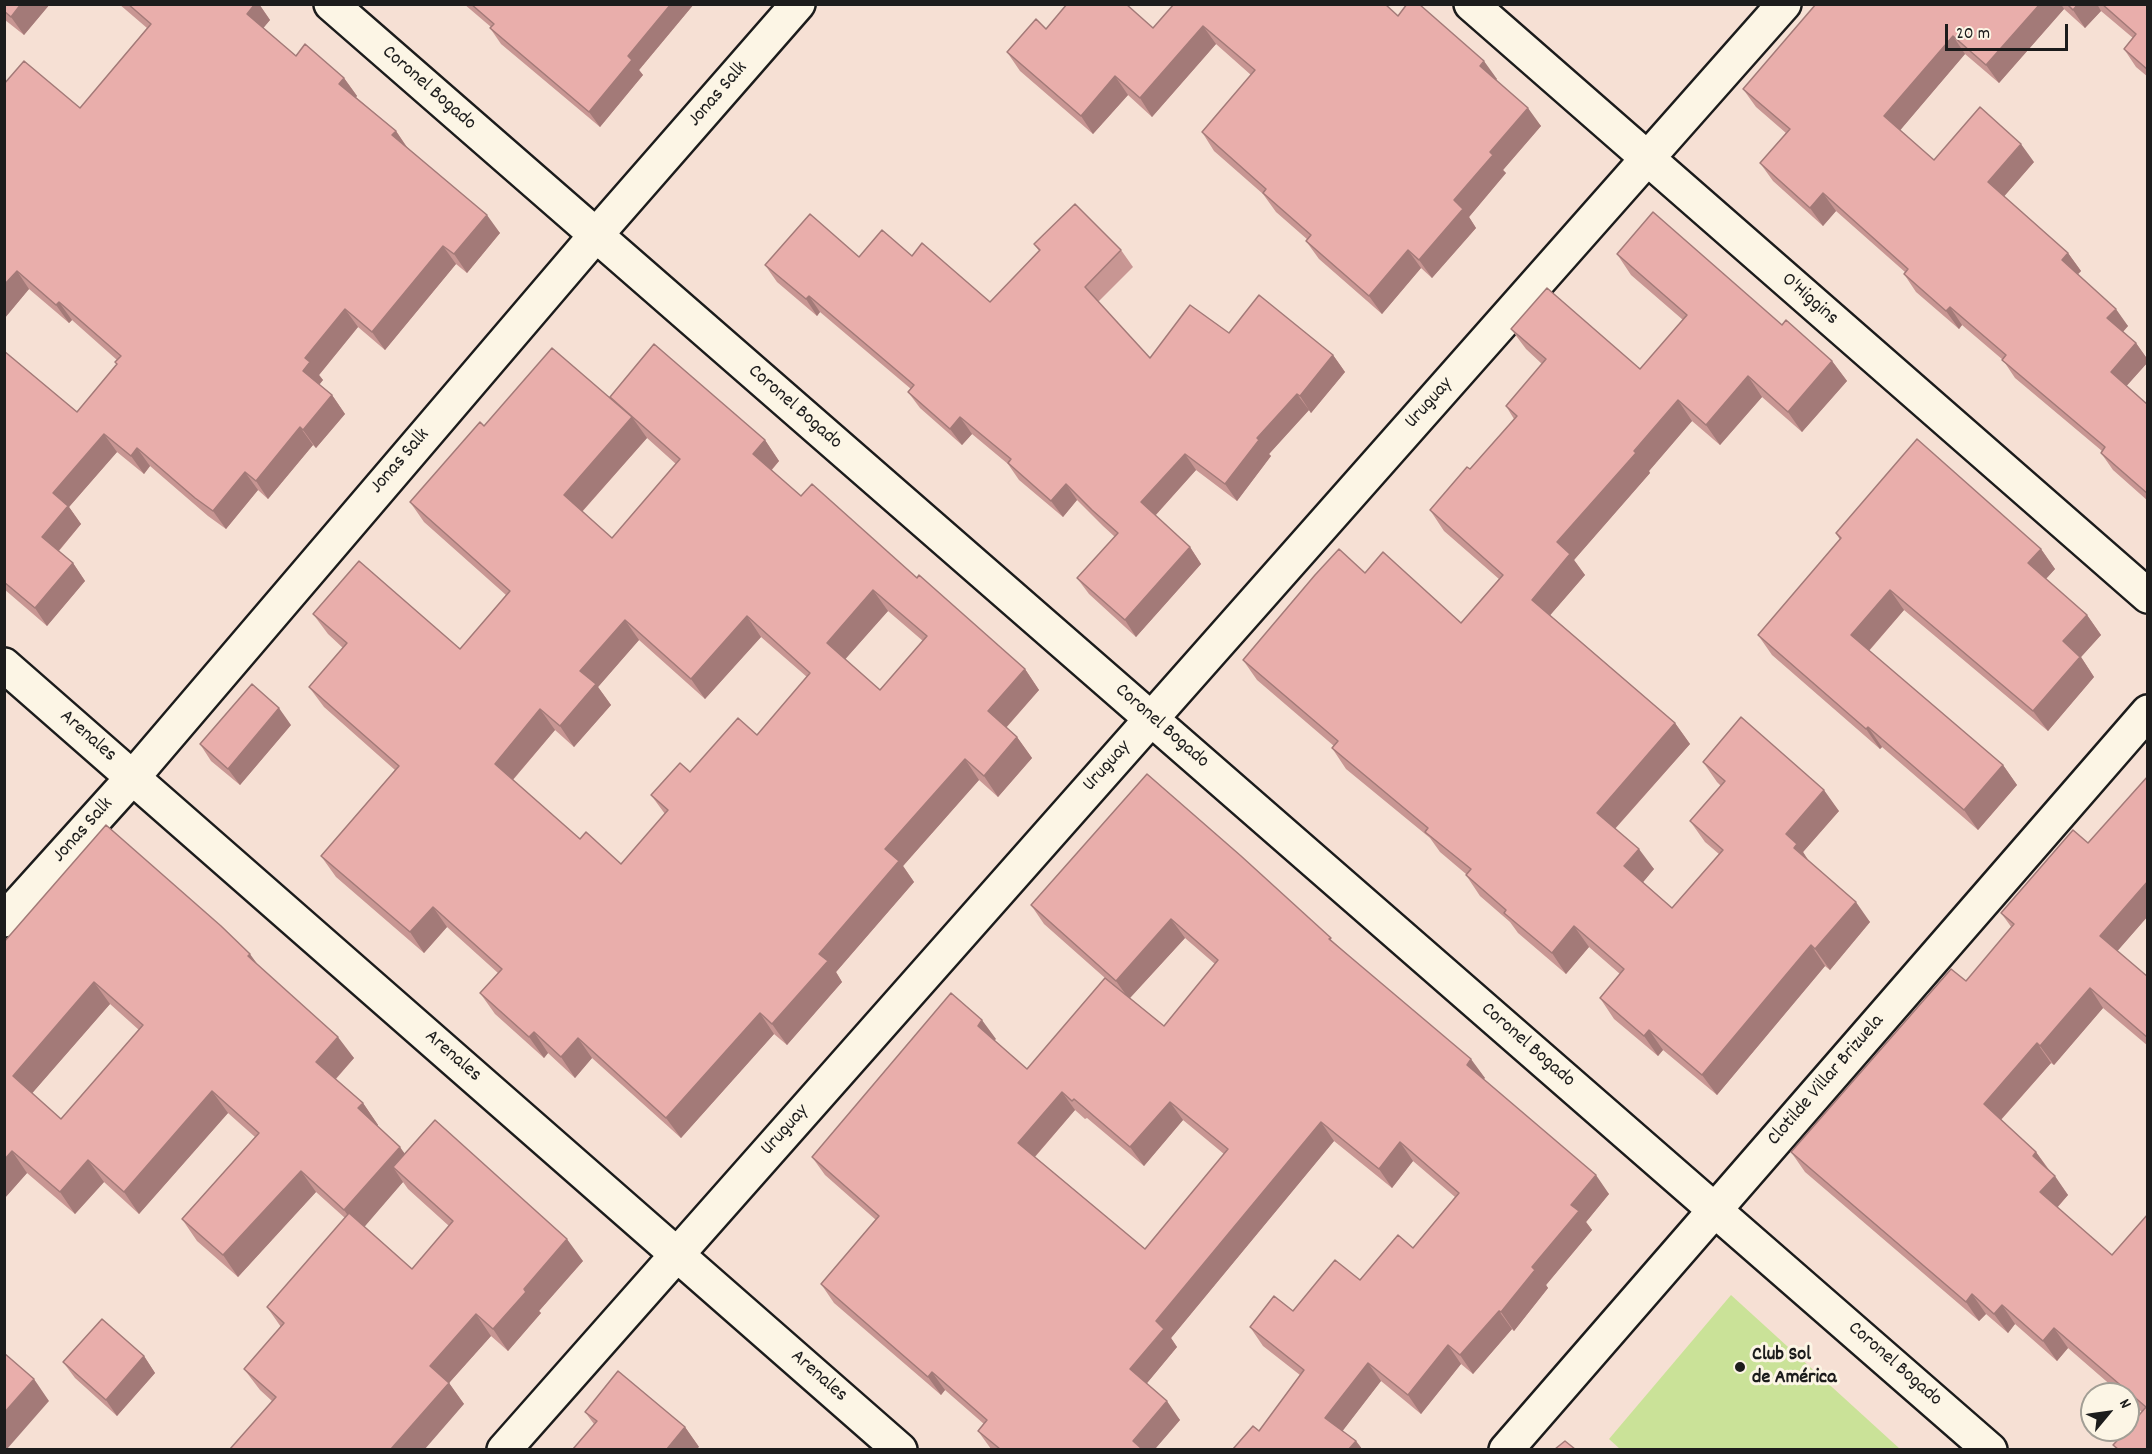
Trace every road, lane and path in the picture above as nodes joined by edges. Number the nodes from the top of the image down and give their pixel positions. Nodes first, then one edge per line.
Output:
1 (332, 4) edge
2 (798, 4) edge
3 (1471, 4) edge
4 (1784, 4) edge
5 (1647, 159) junction
6 (596, 235) junction
7 (2148, 596) edge
8 (4, 664) edge
9 (2148, 712) edge
10 (1151, 719) junction
11 (132, 777) junction
12 (4, 920) edge
13 (1715, 1209) junction
14 (677, 1254) junction
15 (504, 1449) edge
16 (900, 1449) edge
17 (1506, 1449) edge
18 (1990, 1449) edge

1 - 6 street, Coronel Bogado
2 - 6 street, Jonas Salk
3 - 5 street, O'Higgins
4 - 5 street, Uruguay
5 - 7 street, O'Higgins
5 - 10 street, Uruguay
6 - 10 street, Coronel Bogado
6 - 11 street, Jonas Salk
8 - 11 street, Arenales
9 - 13 street, Clotilde Villar Brizuela
10 - 13 street, Coronel Bogado
10 - 14 street, Uruguay
11 - 12 street, Jonas Salk
11 - 14 street, Arenales
13 - 17 street, Clotilde Villar Brizuela
13 - 18 street, Coronel Bogado
14 - 15 street, Uruguay
14 - 16 street, Arenales

